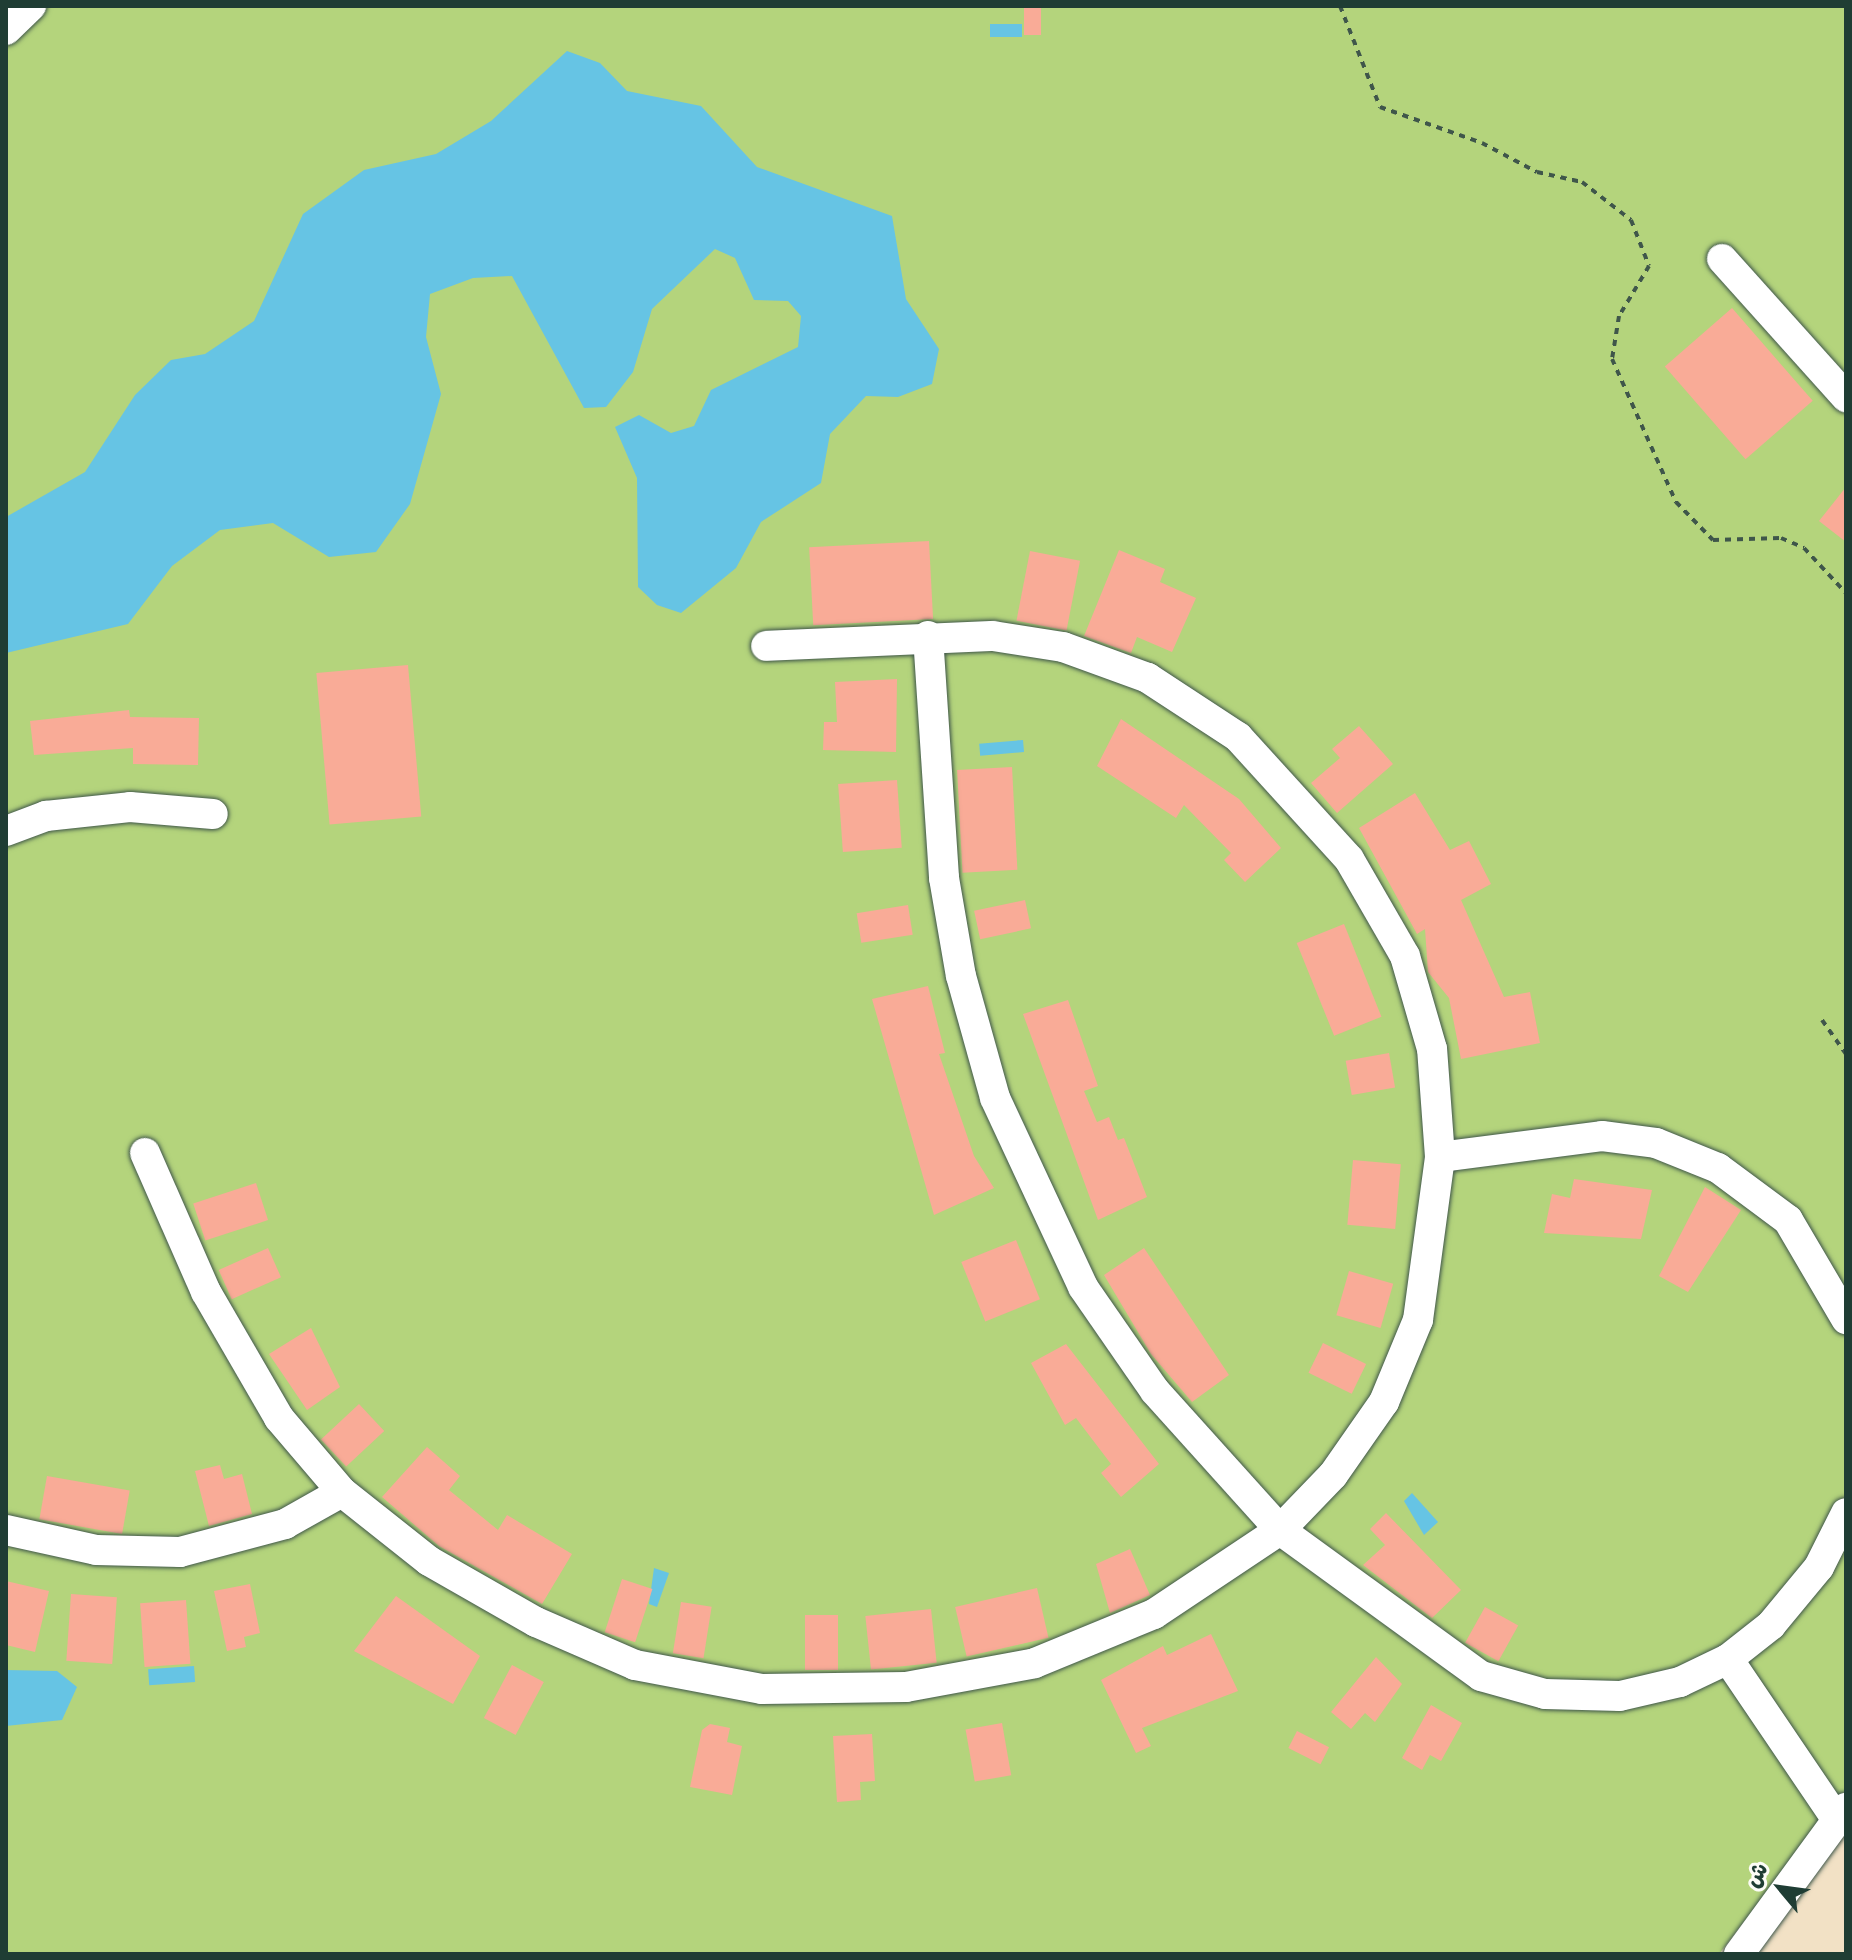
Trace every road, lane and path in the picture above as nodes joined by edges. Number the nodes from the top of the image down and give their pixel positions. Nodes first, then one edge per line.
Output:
1 (31, 6) edge
2 (1340, 6) edge
3 (6, 30) edge
4 (1722, 259) dead end
5 (1846, 397) edge
6 (1846, 593) edge
7 (928, 636) junction
8 (766, 646) dead end
9 (213, 814) dead end
10 (6, 831) edge
11 (1822, 1020) dead end
12 (1846, 1054) edge
13 (145, 1153) dead end
14 (1440, 1157) junction
15 (1846, 1319) edge
16 (342, 1492) junction
17 (1846, 1513) edge
18 (6, 1530) edge
19 (1280, 1530) junction
20 (1728, 1659) junction
21 (1842, 1814) edge
22 (1739, 1954) edge

1 - 3 street
2 - 6 path
4 - 5 street
7 - 8 street
7 - 14 street
7 - 19 street
9 - 10 street
11 - 12 path
13 - 16 street
14 - 15 street
14 - 19 street
16 - 18 street
16 - 19 street
17 - 20 street
19 - 20 street
20 - 21 street
21 - 22 street

